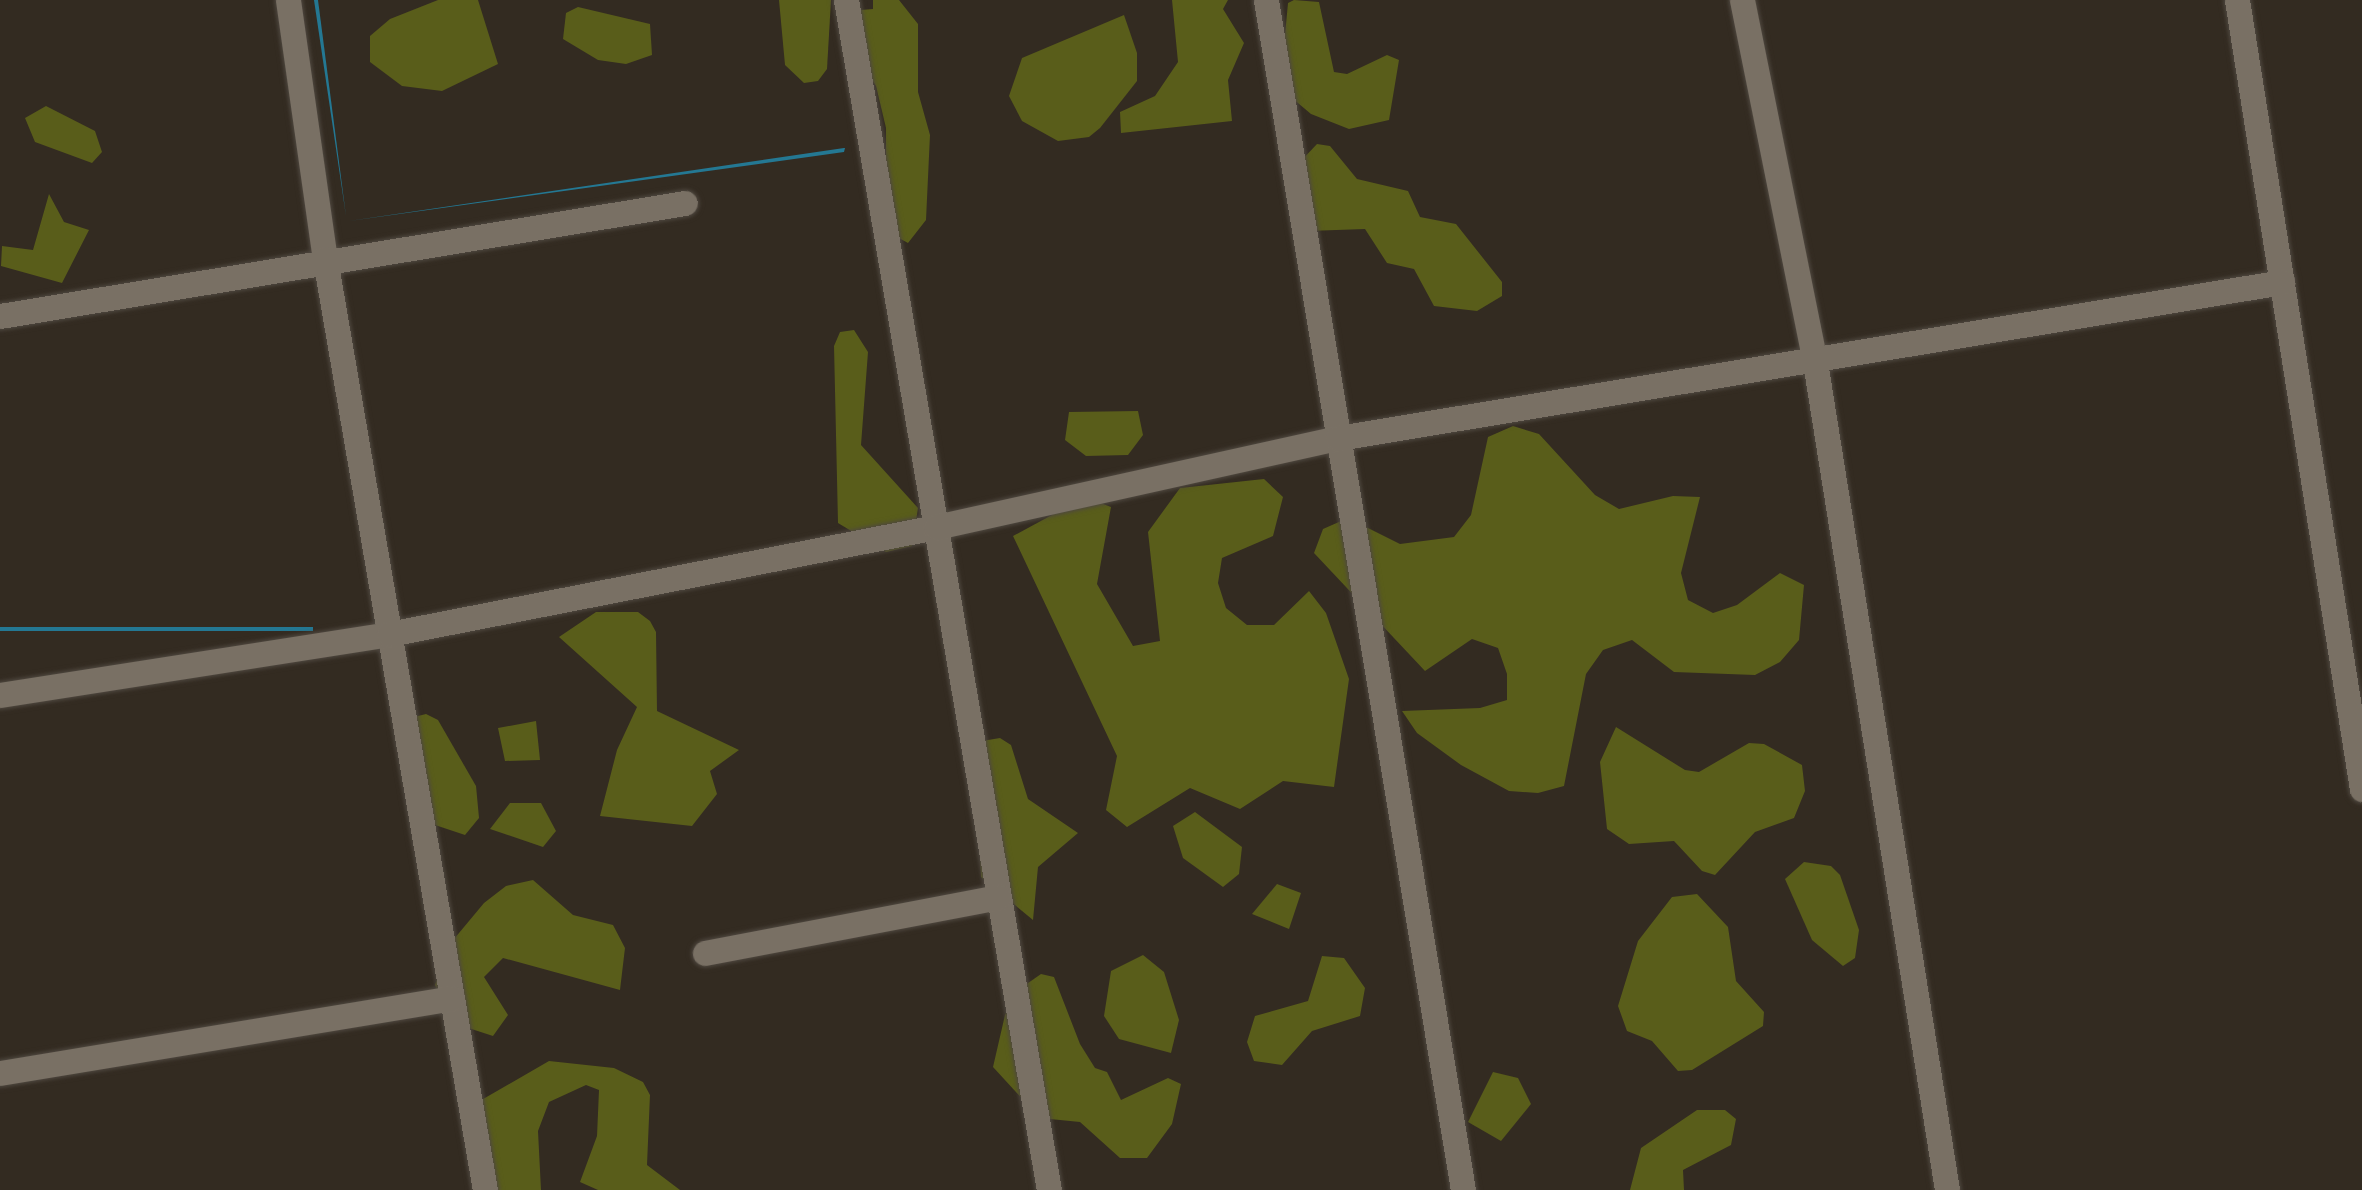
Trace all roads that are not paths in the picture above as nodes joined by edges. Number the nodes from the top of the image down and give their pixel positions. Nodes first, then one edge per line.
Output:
1 (288, 0) edge
2 (846, 0) edge
3 (1266, 0) edge
4 (1742, 0) edge
5 (2237, 0) edge
6 (685, 203) dead end
7 (325, 259) junction
8 (2282, 282) junction
9 (0, 316) edge
10 (1815, 362) junction
11 (1338, 438) junction
12 (936, 527) junction
13 (389, 634) junction
14 (0, 695) edge
15 (2362, 788) edge
16 (999, 897) junction
17 (705, 953) dead end
18 (452, 998) junction
19 (0, 1073) edge
20 (485, 1190) edge
21 (1049, 1190) edge
22 (1463, 1190) edge
23 (1947, 1190) edge

1 - 7 street
2 - 12 street
3 - 11 street
4 - 10 street
5 - 8 street
6 - 7 street
7 - 9 street
7 - 13 street
8 - 10 street
8 - 15 street
10 - 11 street
10 - 23 street
11 - 12 street
11 - 22 street
12 - 13 street
12 - 16 street
13 - 14 street
13 - 18 street
16 - 17 street
16 - 21 street
18 - 19 street
18 - 20 street

